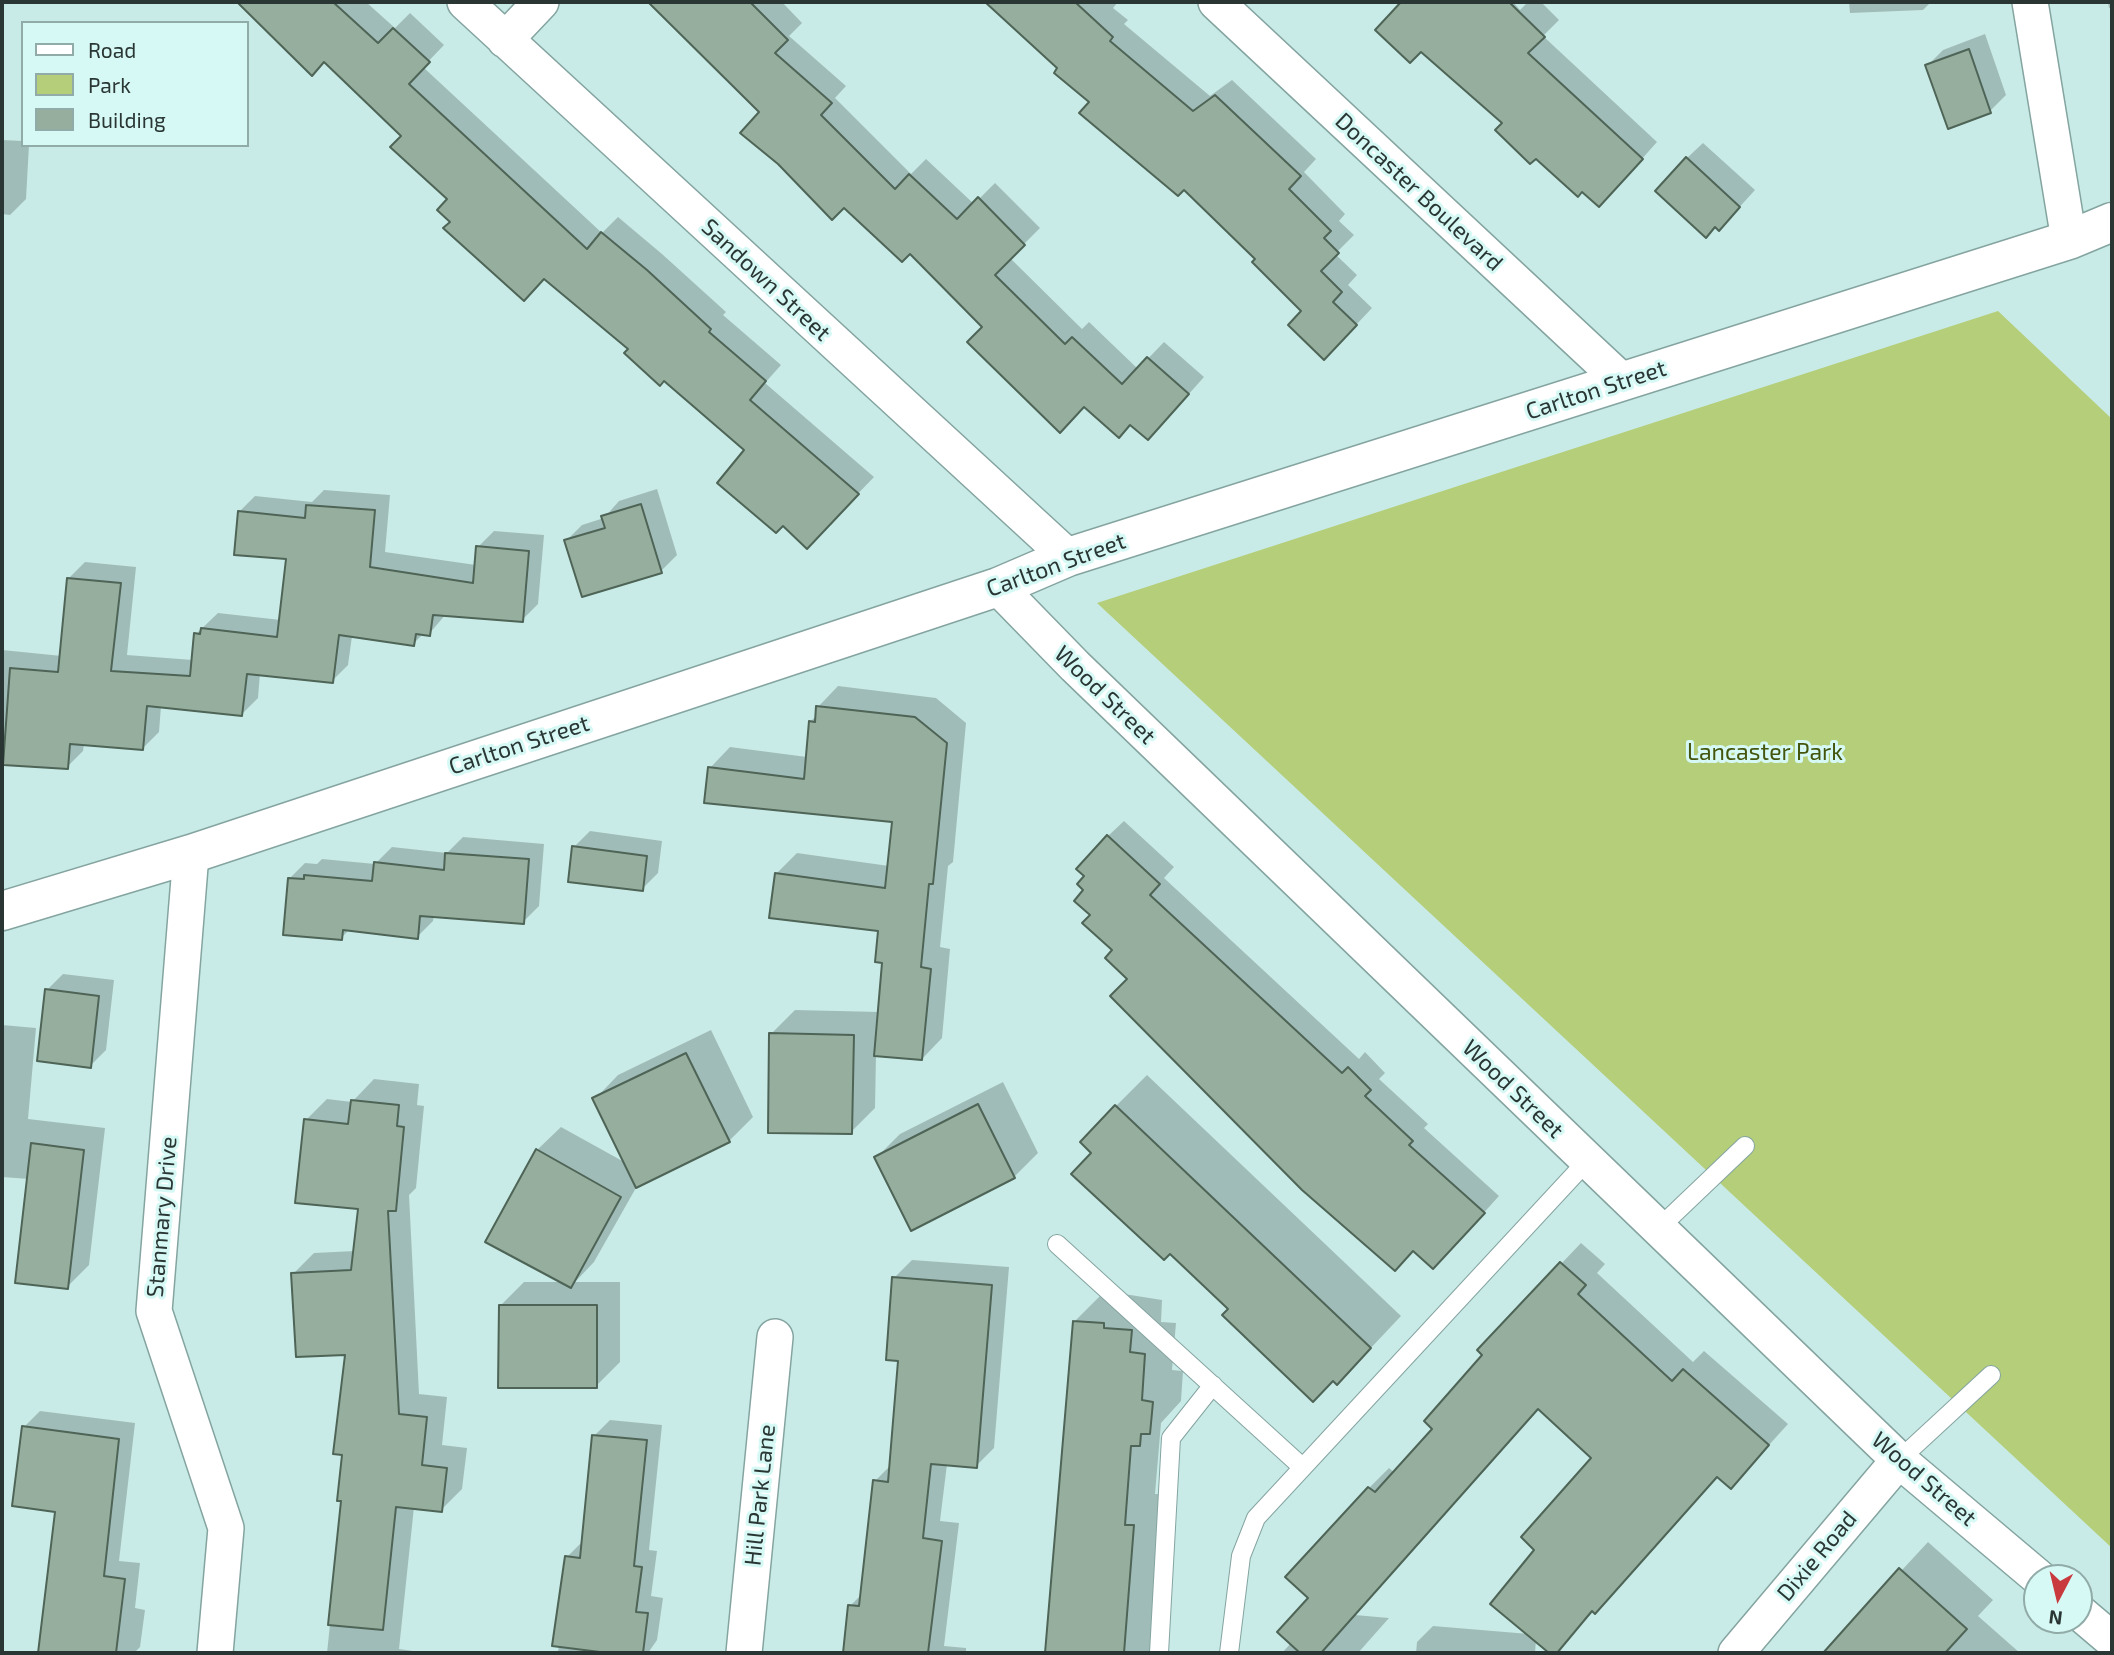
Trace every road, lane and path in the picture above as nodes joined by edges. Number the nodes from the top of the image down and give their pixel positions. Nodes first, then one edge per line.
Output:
1 (465, 2) edge
2 (541, 2) edge
3 (1216, 2) edge
4 (2030, 2) edge
5 (505, 40) junction
6 (2112, 222) edge
7 (2069, 240) junction
8 (1623, 382) junction
9 (1068, 557) junction
10 (998, 587) junction
11 (191, 854) junction
12 (2, 911) edge
13 (1745, 1146) dead end
14 (1587, 1161) junction
15 (1660, 1227) junction
16 (1058, 1244) dead end
17 (775, 1337) dead end
18 (1991, 1375) dead end
19 (1213, 1385) junction
20 (1899, 1460) junction
21 (1301, 1466) junction
22 (2023, 1565) edge
23 (2093, 1624) edge
24 (2112, 1640) edge
25 (215, 1653) edge
26 (744, 1653) edge
27 (1159, 1653) edge
28 (1229, 1653) edge
29 (1736, 1653) edge

1 - 5 street, Sandown Street
2 - 5 street
3 - 8 street, Doncaster Boulevard
4 - 7 street
5 - 9 street, Sandown Street
6 - 7 main road, Carlton Street
7 - 8 main road, Carlton Street
8 - 9 main road, Carlton Street
9 - 10 main road, Carlton Street
10 - 11 main road, Carlton Street
10 - 14 street, Wood Street
11 - 12 main road, Carlton Street
11 - 25 street, Stanmary Drive
13 - 15 lane
14 - 15 street, Wood Street
14 - 21 lane
15 - 20 street, Wood Street
16 - 19 lane
17 - 26 street, Hill Park Lane
18 - 20 lane
19 - 21 lane
19 - 27 lane
20 - 22 street, Wood Street
20 - 29 street, Dixie Road
21 - 28 lane
23 - 24 street

